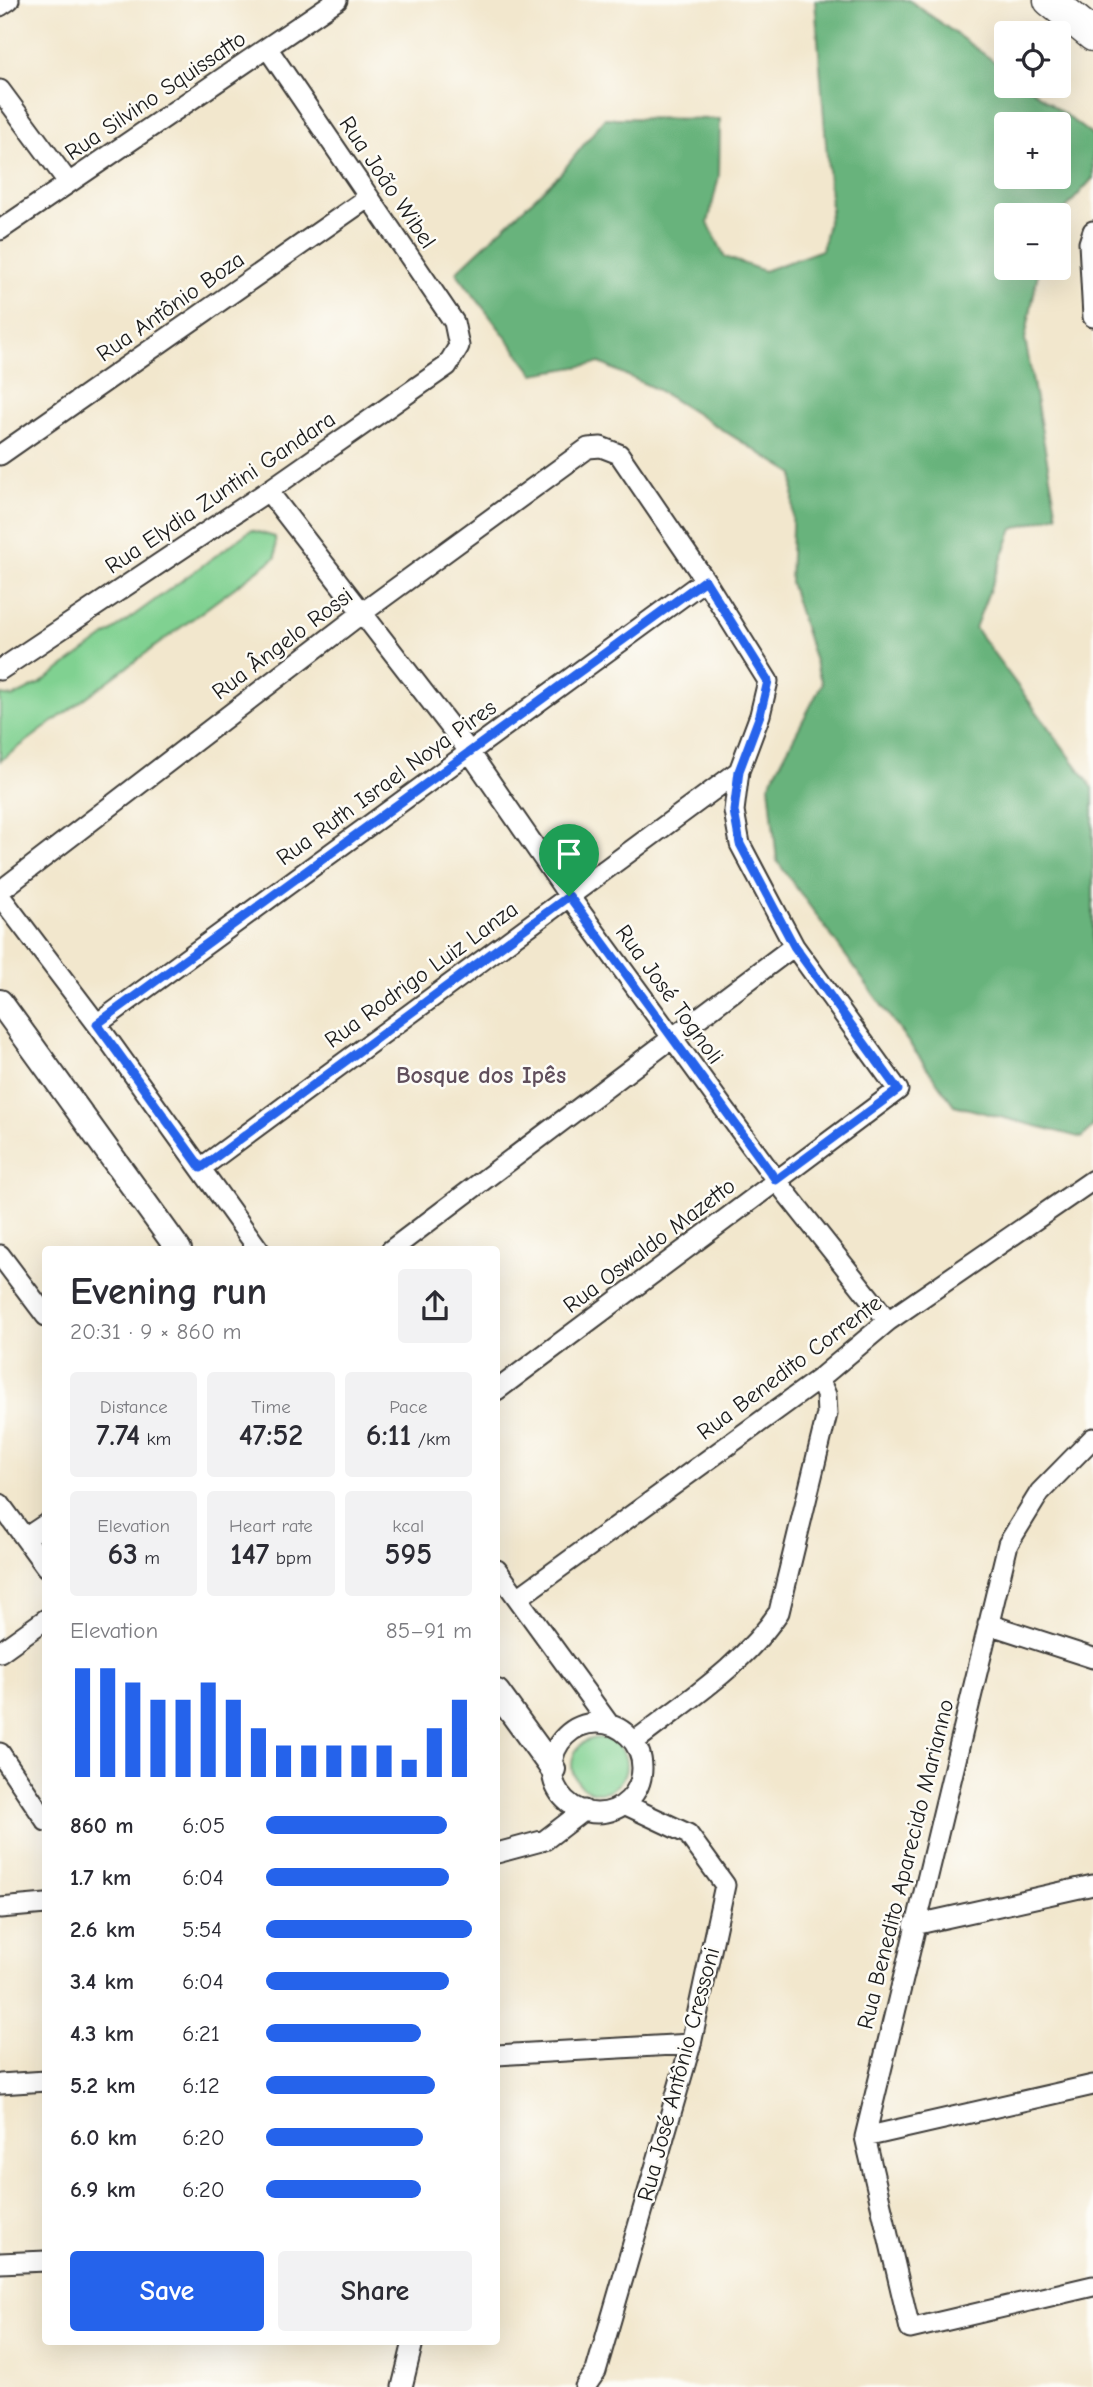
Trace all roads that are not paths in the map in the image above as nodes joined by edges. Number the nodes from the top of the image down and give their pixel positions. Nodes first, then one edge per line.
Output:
1 (9, 0) edge
2 (337, 0) edge
3 (1050, 0) edge
4 (0, 6) edge
5 (1093, 35) edge
6 (268, 49) junction
7 (0, 90) edge
8 (68, 181) junction
9 (369, 197) junction
10 (0, 230) edge
11 (1093, 231) edge
12 (1093, 317) edge
13 (459, 346) joint
14 (0, 455) edge
15 (268, 491) junction
16 (705, 580) junction
17 (362, 613) junction
18 (0, 670) edge
19 (469, 751) junction
20 (739, 771) junction
21 (0, 894) edge
22 (569, 896) junction
23 (794, 946) junction
24 (0, 1002) edge
25 (97, 1024) junction
26 (671, 1037) junction
27 (201, 1168) junction
28 (776, 1180) junction
29 (1093, 1180) edge
30 (176, 1246) edge
31 (256, 1246) edge
32 (396, 1246) edge
33 (0, 1255) edge
34 (42, 1311) edge
35 (888, 1321) junction
36 (820, 1379) junction
37 (500, 1388) edge
38 (1093, 1438) edge
39 (0, 1504) edge
40 (42, 1527) edge
41 (25, 1538) junction
42 (42, 1561) edge
43 (500, 1574) edge
44 (518, 1598) junction
45 (42, 1622) edge
46 (988, 1624) junction
47 (0, 1652) edge
48 (1093, 1658) edge
49 (500, 1696) edge
50 (609, 1724) junction
51 (634, 1742) junction
52 (0, 1753) edge
53 (552, 1769) junction
54 (624, 1804) junction
55 (584, 1811) junction
56 (42, 1815) edge
57 (500, 1852) edge
58 (1093, 1885) edge
59 (42, 1904) edge
60 (0, 1908) edge
61 (914, 1925) junction
62 (691, 2044) junction
63 (500, 2055) edge
64 (42, 2081) edge
65 (0, 2084) edge
66 (1093, 2085) edge
67 (865, 2137) junction
68 (42, 2261) edge
69 (0, 2263) edge
70 (1093, 2286) edge
71 (412, 2345) edge
72 (402, 2387) edge
73 (585, 2387) edge

1 - 4 street
2 - 6 street, Rua Silvino Squissatto
3 - 5 main road
6 - 8 street, Rua Silvino Squissatto
6 - 9 street, Rua João Wibel
7 - 8 street
8 - 10 street, Rua Silvino Squissatto
9 - 13 street, Rua João Wibel
9 - 14 street, Rua Antônio Boza
11 - 12 street
13 - 15 street, Rua Elydia Zuntini Gandara
15 - 17 street, Rua José Tognoli
15 - 18 street, Rua Elydia Zuntini Gandara
16 - 17 street, Rua Ângelo Rossi
16 - 19 street, Rua Ruth Israel Noya Pires
16 - 20 street
17 - 19 street, Rua José Tognoli
17 - 21 street, Rua Ângelo Rossi
19 - 22 street, Rua José Tognoli
19 - 25 street, Rua Ruth Israel Noya Pires
20 - 22 street, Rua Rodrigo Luiz Lanza
20 - 23 street
21 - 25 street
22 - 26 street, Rua José Tognoli
22 - 27 street, Rua Rodrigo Luiz Lanza
23 - 26 street
23 - 28 street, Rua Oswaldo Mazetto
24 - 30 street
25 - 27 street
26 - 28 street, Rua José Tognoli
26 - 32 street
27 - 31 street
28 - 35 street, Rua José Tognoli
28 - 37 street, Rua Oswaldo Mazetto
29 - 35 street, Rua Benedito Corrente
33 - 34 street
35 - 36 street, Rua Benedito Corrente
36 - 44 street, Rua Benedito Corrente
36 - 51 street
38 - 46 street, Rua Benedito Aparecido Marianno
39 - 41 street
40 - 41 street
41 - 42 street
43 - 44 street
44 - 50 street
45 - 47 street
46 - 48 street
46 - 61 street, Rua Benedito Aparecido Marianno
49 - 53 street
50 - 51 street
50 - 53 street
51 - 54 street
52 - 56 street
53 - 55 street
54 - 55 street
54 - 62 street, Rua José Antônio Cressoni
55 - 57 street
58 - 61 street
59 - 60 street
61 - 67 street, Rua Benedito Aparecido Marianno
62 - 63 street
62 - 73 street, Rua José Antônio Cressoni
64 - 65 street
66 - 67 street
67 - 70 street, Rua Benedito Aparecido Marianno
68 - 69 street
71 - 72 street

